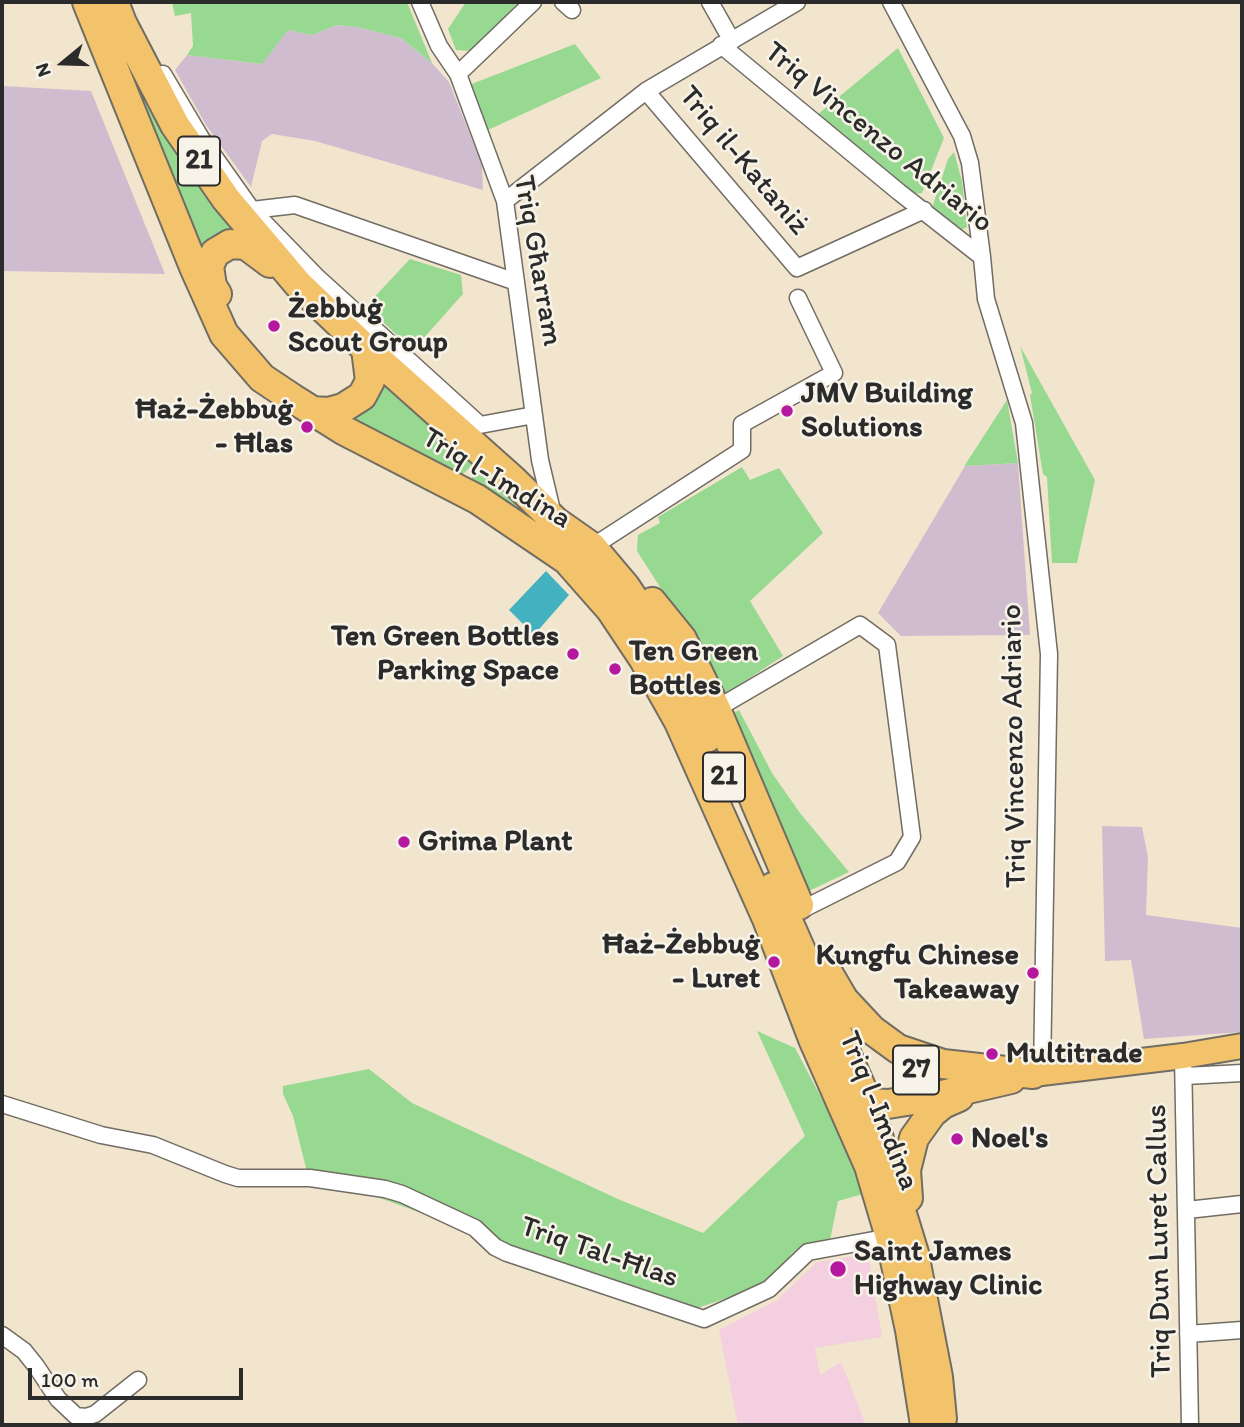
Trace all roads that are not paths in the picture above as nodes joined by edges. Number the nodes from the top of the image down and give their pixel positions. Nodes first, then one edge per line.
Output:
1 (87, 2) edge
2 (421, 2) edge
3 (533, 2) edge
4 (710, 2) edge
5 (796, 2) edge
6 (891, 2) edge
7 (118, 12) edge
8 (727, 43) junction
9 (458, 74) junction
10 (646, 91) junction
11 (505, 201) junction
12 (252, 210) junction
13 (924, 210) junction
14 (982, 257) junction
15 (516, 282) junction
16 (298, 284) junction
17 (798, 298) dead end
18 (366, 349) junction
19 (302, 404) junction
20 (534, 415) junction
21 (540, 460) junction
22 (513, 480) junction
23 (555, 521) junction
24 (600, 555) junction
25 (716, 709) junction
26 (801, 910) junction
27 (766, 919) junction
28 (824, 999) junction
29 (1242, 1046) edge
30 (1184, 1066) junction
31 (1038, 1073) junction
32 (1242, 1073) edge
33 (872, 1103) junction
34 (2, 1104) edge
35 (1242, 1204) edge
36 (1187, 1210) junction
37 (890, 1237) junction
38 (914, 1253) junction
39 (1242, 1330) edge
40 (1188, 1334) junction
41 (2, 1335) edge
42 (138, 1380) dead end
43 (925, 1425) edge
44 (943, 1425) edge
45 (1190, 1425) edge

1 - 19 highway, Triq l-Imdina / 21
2 - 9 street, Triq Għarram
3 - 9 street
4 - 8 street
5 - 8 street
6 - 14 street
7 - 12 street
7 - 16 highway, Triq l-Imdina / 21
8 - 10 street
8 - 13 street, Triq Vincenzo Adriario
9 - 11 street, Triq Għarram
10 - 11 street
10 - 13 street, Triq il-Kataniż
11 - 15 street, Triq Għarram
12 - 15 street
12 - 20 street
13 - 14 street, Triq Vincenzo Adriario
14 - 31 street, Triq Vincenzo Adriario
15 - 20 street, Triq Għarram
16 - 18 highway, Triq l-Imdina / 21
16 - 19 highway
17 - 24 street
18 - 19 highway
18 - 22 highway, Triq l-Imdina / 21
19 - 27 highway, Triq l-Imdina / 21
20 - 21 street, Triq Għarram
21 - 22 street
21 - 23 street, Triq Għarram
22 - 23 highway, Triq l-Imdina / 21
23 - 24 highway, Triq l-Imdina / 21
24 - 25 highway
24 - 28 highway, Triq l-Imdina / 21
25 - 26 highway
25 - 26 street
26 - 31 highway
27 - 33 highway
27 - 37 highway, Triq l-Imdina / 21
28 - 31 highway, 27
28 - 33 highway, Triq l-Imdina / 21
29 - 30 main road, 27
30 - 31 main road, 27
30 - 32 street
30 - 36 street, Triq Dun Luret Callus
31 - 33 highway, 27
31 - 38 highway
33 - 38 highway, Triq l-Imdina / 21
34 - 37 street, Triq Tal-Ħlas
35 - 36 street
36 - 40 street, Triq Dun Luret Callus
37 - 43 highway, Triq l-Imdina
38 - 44 highway, Triq l-Imdina
39 - 40 street
40 - 45 street, Triq Dun Luret Callus
41 - 42 street

